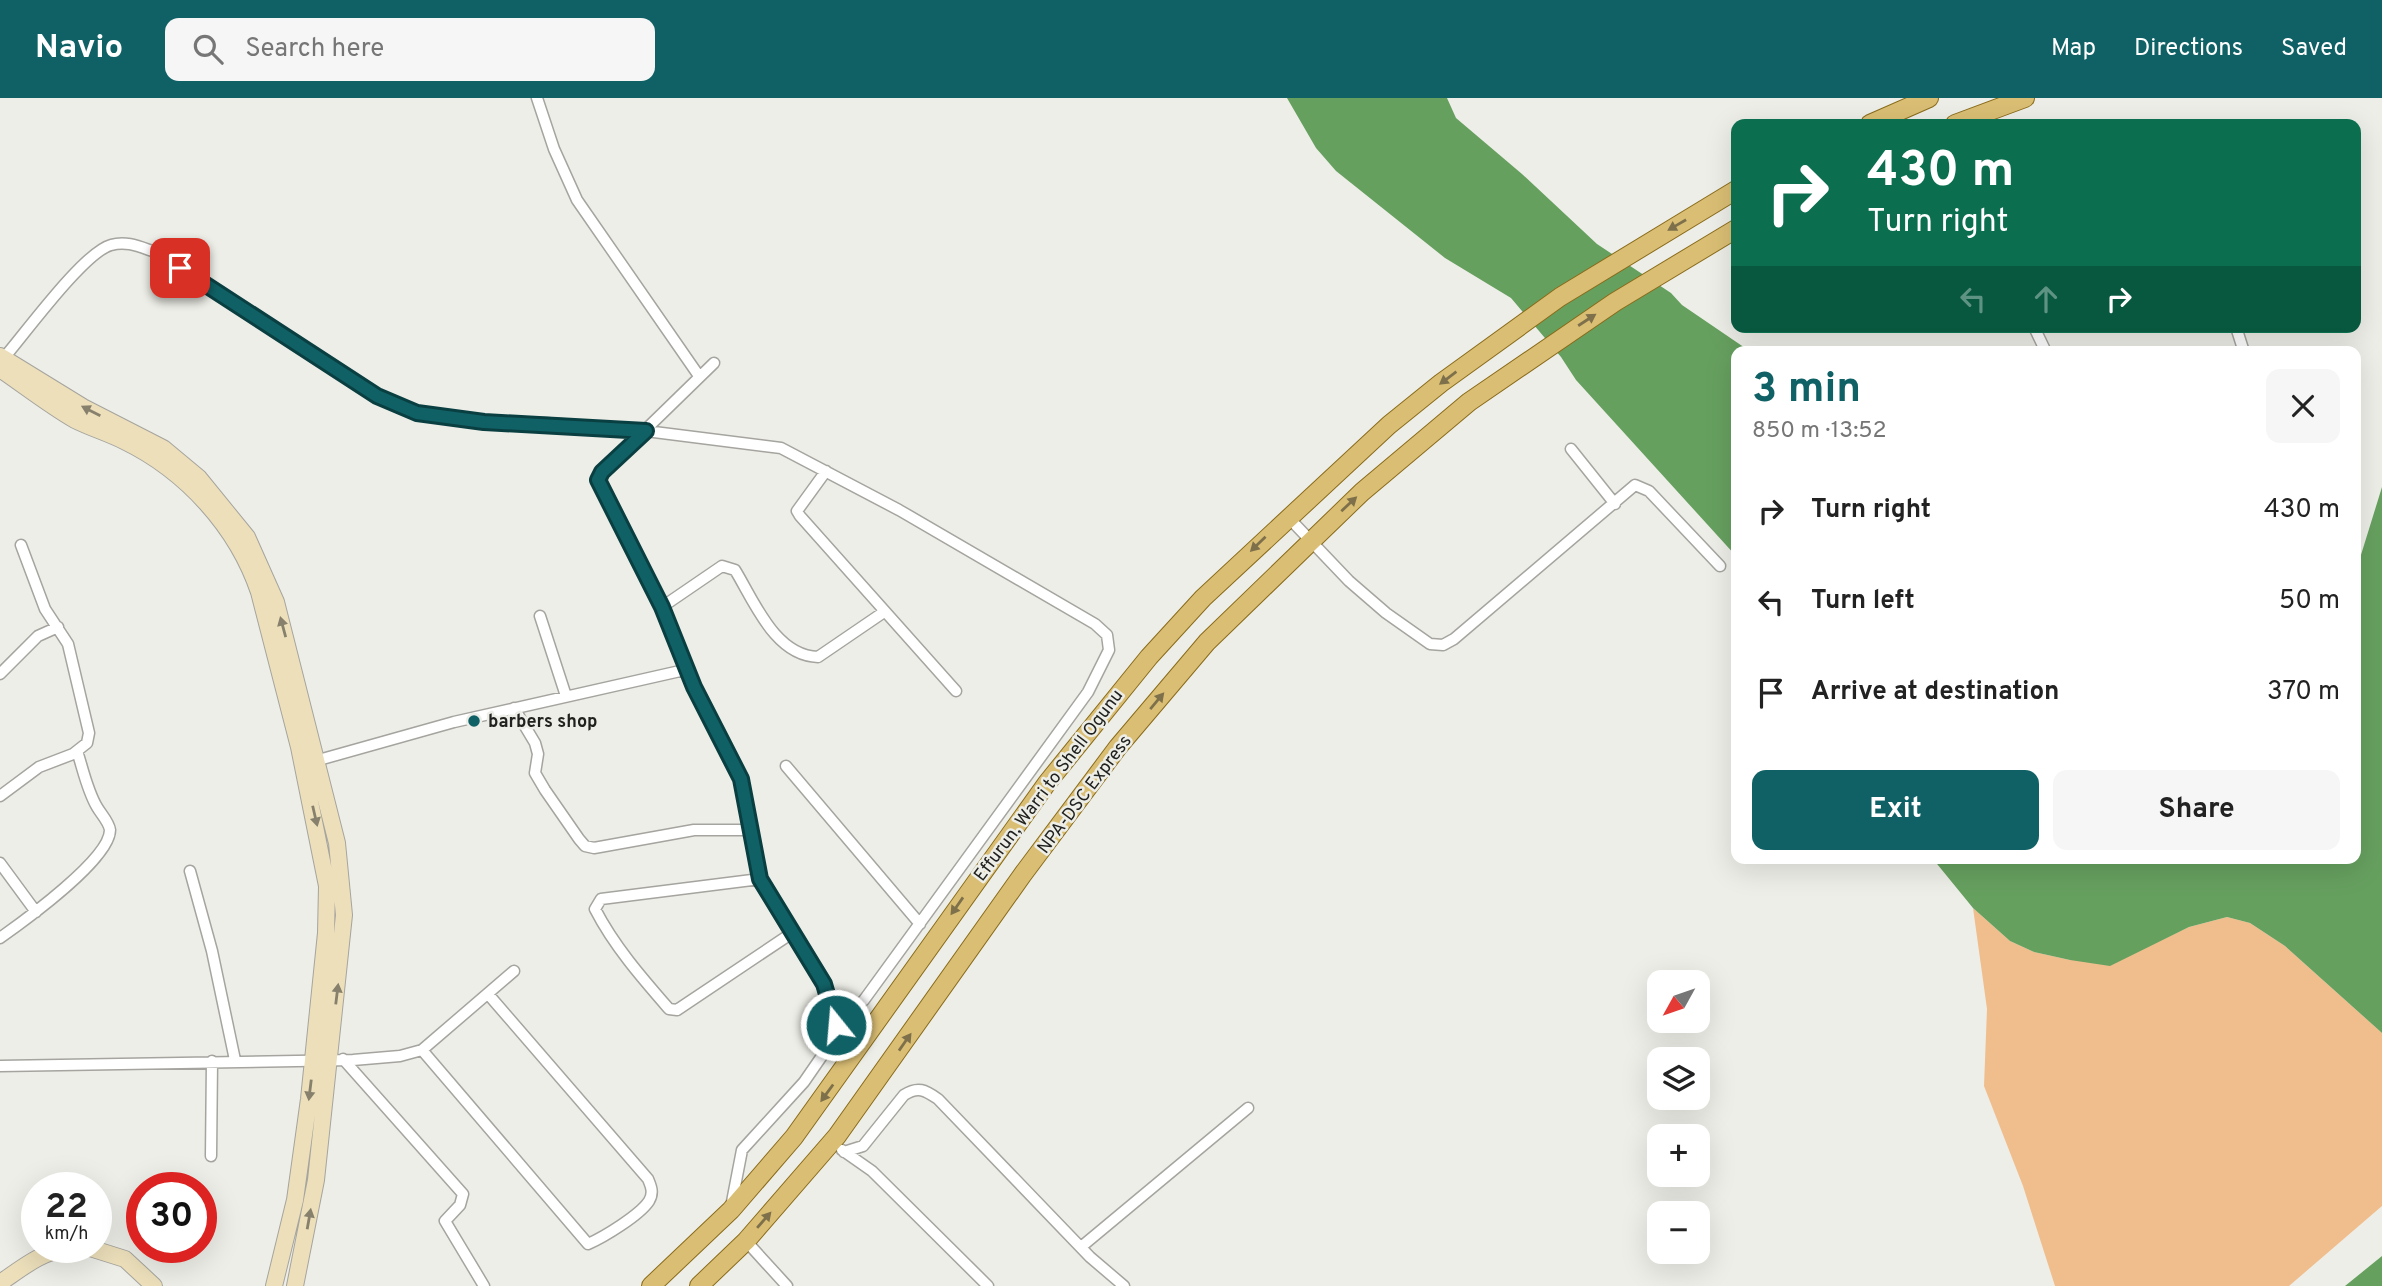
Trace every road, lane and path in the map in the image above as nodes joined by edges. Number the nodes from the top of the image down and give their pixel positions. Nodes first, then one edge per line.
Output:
1 (537, 98) edge
2 (1929, 98) edge
3 (2025, 98) edge
4 (1881, 119) edge
5 (1968, 119) edge
6 (1731, 193) edge
7 (1731, 232) edge
8 (1, 361) edge
9 (715, 363) dead end
10 (699, 376) junction
11 (646, 431) junction
12 (1571, 449) dead end
13 (826, 471) junction
14 (1615, 504) junction
15 (1288, 517) junction
16 (1310, 540) junction
17 (21, 545) dead end
18 (1720, 566) dead end
19 (662, 607) junction
20 (884, 612) junction
21 (540, 616) dead end
22 (58, 627) junction
23 (689, 669) junction
24 (0, 674) edge
25 (956, 691) dead end
26 (566, 696) junction
27 (514, 708) junction
28 (77, 751) junction
29 (315, 761) junction
30 (786, 766) dead end
31 (0, 796) edge
32 (750, 830) junction
33 (0, 863) edge
34 (190, 871) dead end
35 (760, 879) junction
36 (36, 912) junction
37 (920, 924) junction
38 (792, 933) junction
39 (0, 938) edge
40 (514, 971) dead end
41 (488, 994) junction
42 (836, 1025) junction
43 (422, 1050) junction
44 (329, 1059) junction
45 (235, 1060) junction
46 (212, 1061) junction
47 (0, 1066) edge
48 (1248, 1108) dead end
49 (837, 1148) junction
50 (211, 1156) dead end
51 (731, 1210) junction
52 (746, 1241) junction
53 (1081, 1247) junction
54 (112, 1255) edge
55 (31, 1263) edge
56 (2, 1285) edge
57 (154, 1286) edge
58 (274, 1286) edge
59 (295, 1286) edge
60 (484, 1286) edge
61 (651, 1286) edge
62 (699, 1286) edge
63 (787, 1286) edge
64 (988, 1286) edge
65 (1124, 1286) edge

1 - 10 street
2 - 4 main road
3 - 5 main road
6 -> 15 main road, Effurun, Warri to Shell Ogunu
16 -> 7 main road, NPA-DSC Express
8 - 11 street
29 -> 8 main road
8 -> 44 main road
9 - 10 street
10 - 11 street
11 - 13 street
11 - 19 street
12 - 14 street
13 - 20 street
13 - 37 street
14 - 16 street
14 - 18 street
15 - 16 street
15 -> 51 main road, Effurun, Warri to Shell Ogunu
49 -> 16 main road, NPA-DSC Express
17 - 22 street
19 - 20 street
19 - 23 street
20 - 25 street
21 - 26 street
22 - 24 street
22 - 28 street
23 - 26 street
23 - 32 street
26 - 27 street
27 - 29 street
27 - 32 street
28 - 31 street
28 - 36 street
44 -> 29 main road
30 - 37 street
32 - 35 street
33 - 36 street
34 - 45 street
35 - 38 street
35 - 38 street
36 - 39 street
37 - 42 street
38 - 42 street
40 - 41 street
41 - 43 street
41 - 43 street
42 - 51 street
43 - 44 street
44 - 45 street
44 -> 58 main road
59 -> 44 main road
44 - 60 street
45 - 46 street
46 - 47 street
46 - 50 street
48 - 53 street
52 -> 49 main road, NPA-DSC Express
49 - 53 street
49 - 64 street
51 - 61 main road, Effurun, Warri to Shell Ogunu
52 - 62 main road, NPA-DSC Express
52 - 63 street
53 - 65 street
54 - 57 main road
55 - 56 main road

